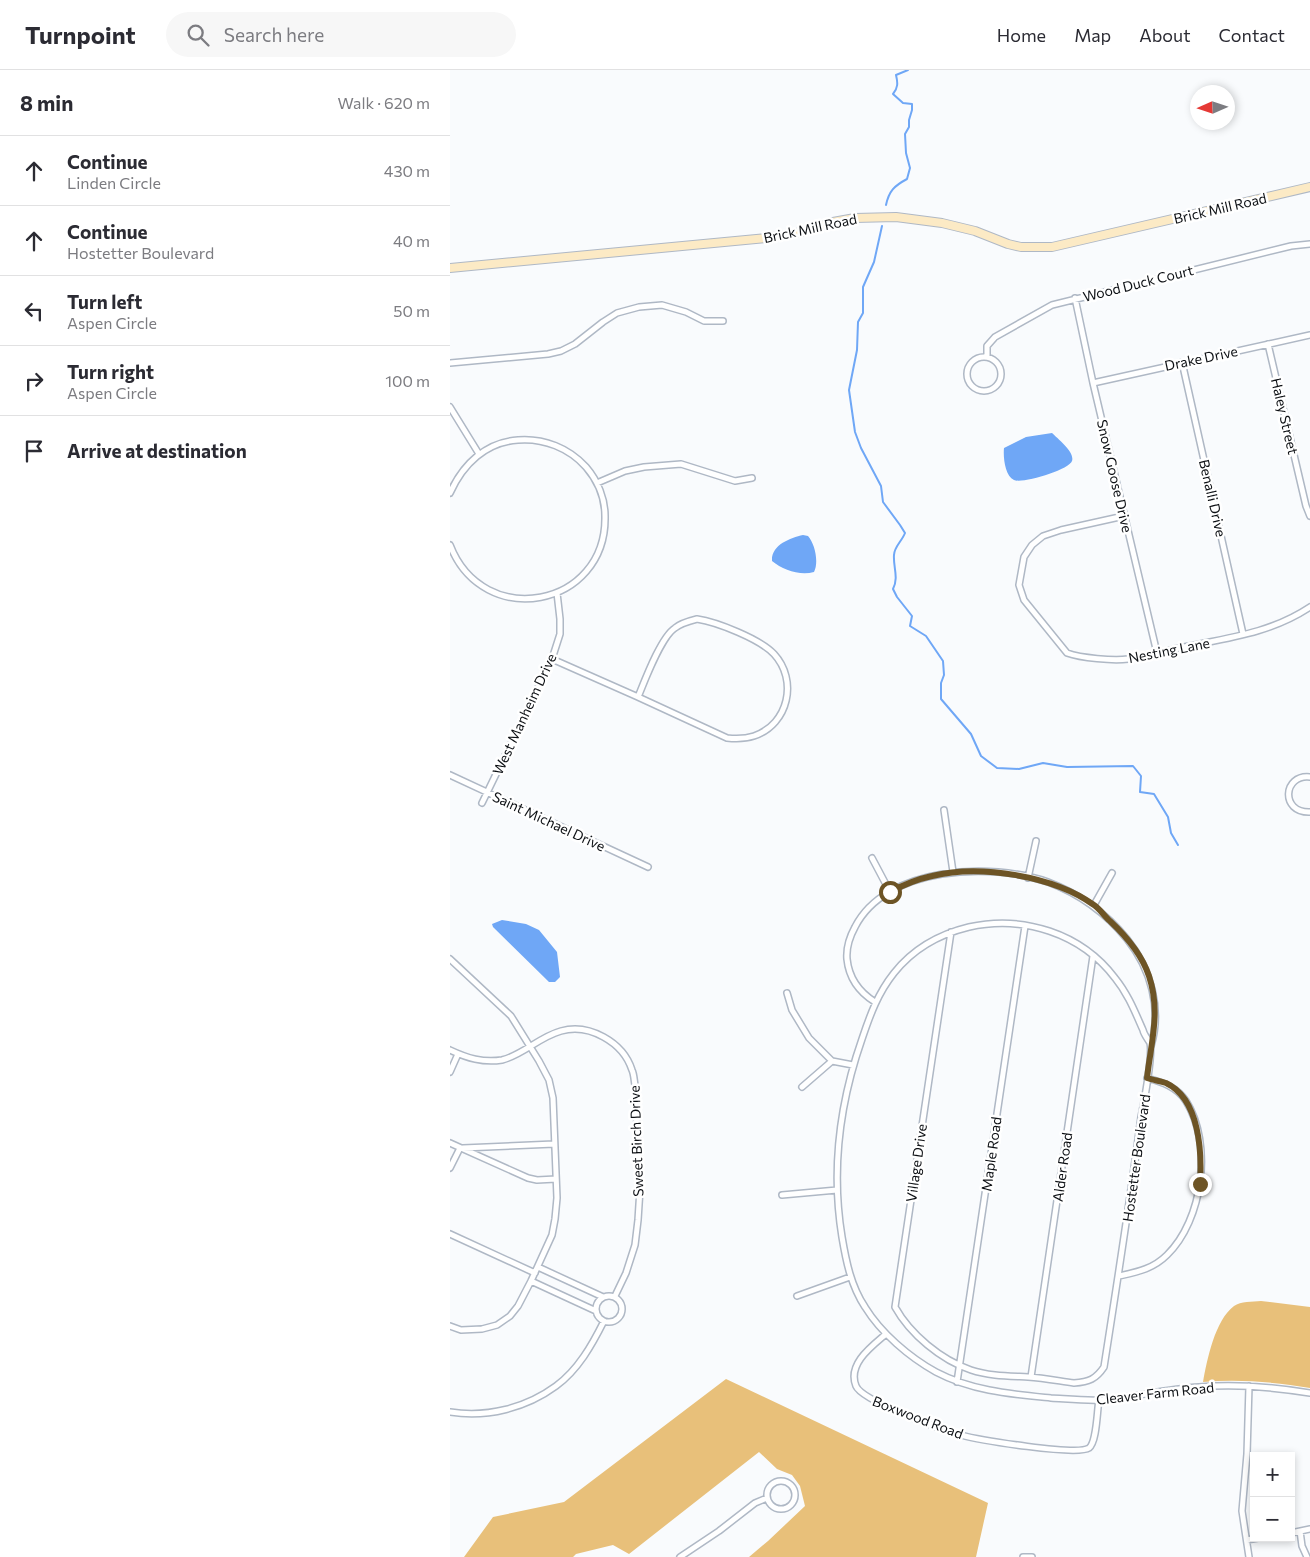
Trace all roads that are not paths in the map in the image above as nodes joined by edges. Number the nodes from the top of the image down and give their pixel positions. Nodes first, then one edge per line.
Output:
1 (1310, 187) edge
2 (1310, 244) edge
3 (450, 268) edge
4 (1075, 298) junction
5 (723, 321) dead end
6 (1310, 335) edge
7 (1268, 344) junction
8 (987, 357) junction
9 (1182, 362) junction
10 (450, 363) edge
11 (1093, 383) junction
12 (450, 407) edge
13 (479, 454) junction
14 (752, 478) dead end
15 (597, 483) junction
16 (450, 493) edge
17 (1124, 516) junction
18 (1310, 516) edge
19 (450, 545) edge
20 (452, 557) edge
21 (557, 593) junction
22 (1310, 607) edge
23 (1243, 634) junction
24 (1157, 653) junction
25 (552, 659) junction
26 (638, 697) junction
27 (450, 775) edge
28 (1310, 777) edge
29 (487, 792) junction
30 (482, 803) dead end
31 (944, 810) dead end
32 (1310, 812) edge
33 (1036, 841) dead end
34 (872, 858) dead end
35 (648, 867) dead end
36 (953, 872) junction
37 (1112, 873) dead end
38 (1028, 878) junction
39 (890, 892) junction
40 (1094, 905) junction
41 (1025, 926) junction
42 (951, 932) junction
43 (1093, 956) junction
44 (450, 959) edge
45 (787, 992) dead end
46 (875, 1002) junction
47 (530, 1046) junction
48 (1151, 1046) junction
49 (450, 1050) edge
50 (458, 1054) junction
51 (832, 1061) junction
52 (853, 1065) junction
53 (450, 1072) edge
54 (1147, 1078) junction
55 (802, 1087) dead end
56 (450, 1143) edge
57 (554, 1144) junction
58 (460, 1148) junction
59 (450, 1168) edge
60 (556, 1179) junction
61 (837, 1190) junction
62 (782, 1195) dead end
63 (450, 1234) edge
64 (538, 1267) junction
65 (535, 1273) junction
66 (1119, 1276) junction
67 (850, 1277) junction
68 (531, 1280) junction
69 (615, 1296) junction
70 (797, 1296) dead end
71 (603, 1297) junction
72 (596, 1311) junction
73 (604, 1321) junction
74 (450, 1326) edge
75 (886, 1334) junction
76 (959, 1365) junction
77 (1031, 1378) junction
78 (957, 1382) junction
79 (1249, 1386) junction
80 (1310, 1393) edge
81 (1099, 1400) junction
82 (450, 1412) edge
83 (767, 1498) junction
84 (1310, 1529) edge
85 (1300, 1531) junction
86 (1295, 1532) edge
87 (1250, 1539) edge
88 (1247, 1540) junction
89 (680, 1557) edge
90 (1023, 1557) edge
91 (1032, 1557) edge
92 (1249, 1557) edge
93 (1307, 1557) edge

1 - 3 street, Brick Mill Road
2 - 4 street, Wood Duck Court
4 - 8 street, Wood Duck Court
4 - 11 street, Snow Goose Drive
5 - 10 street
6 - 7 street, Drake Drive
7 - 9 street, Drake Drive
7 - 18 street, Haley Street
8 - 8 street
9 - 11 street, Drake Drive
9 - 23 street, Benalli Drive
11 - 17 street, Snow Goose Drive
12 - 13 street
13 - 15 street
13 - 16 street
14 - 15 street
15 - 21 street
17 - 24 street, Snow Goose Drive
17 - 24 street, Nesting Lane
19 - 20 street
20 - 21 street
21 - 25 street, West Manheim Drive
22 - 23 street, Nesting Lane
23 - 24 street, Nesting Lane
25 - 26 street
25 - 29 street, West Manheim Drive
26 - 26 street
27 - 29 street, Saint Michael Drive
28 - 32 street
29 - 30 street, West Manheim Drive
29 - 35 street, Saint Michael Drive
31 - 36 street
33 - 38 street
34 - 39 street
36 - 38 street, Hostetter Boulevard
36 - 39 street, Hostetter Boulevard
37 - 40 street
38 - 40 street, Hostetter Boulevard
39 - 46 street, Hostetter Boulevard
40 - 48 street, Hostetter Boulevard
41 - 42 street
41 - 43 street
41 - 76 street, Maple Road
42 - 46 street
42 - 76 street, Village Drive
43 - 48 street
43 - 77 street, Alder Road
44 - 47 street
45 - 51 street
46 - 52 street, Cleaver Farm Road
47 - 50 street, Sweet Birch Drive
47 - 57 street
47 - 69 street, Sweet Birch Drive
48 - 54 street, Hostetter Boulevard
49 - 50 street, Sweet Birch Drive
50 - 53 street
51 - 52 street
51 - 55 street
52 - 61 street, Cleaver Farm Road
54 - 66 street, Hostetter Boulevard
54 - 66 street
56 - 58 street
57 - 58 street
57 - 60 street
58 - 59 street
58 - 60 street
60 - 64 street
61 - 62 street
61 - 67 street, Cleaver Farm Road
63 - 65 street
64 - 65 street
64 - 71 street
65 - 68 street
66 - 77 street, Cleaver Farm Road
67 - 70 street
67 - 75 street, Cleaver Farm Road
68 - 72 street
68 - 74 street
69 - 71 street
69 - 73 street
71 - 72 street
72 - 73 street
73 - 82 street
75 - 78 street, Cleaver Farm Road
75 - 81 street, Boxwood Road
76 - 77 street
76 - 78 street, Maple Road
78 - 81 street, Cleaver Farm Road
79 - 80 street, Cleaver Farm Road
79 - 81 street, Cleaver Farm Road
79 - 88 street
83 - 83 street
83 - 89 street
84 - 85 street
85 - 86 street
85 - 93 street
87 - 88 street
88 - 92 street
90 - 91 street

